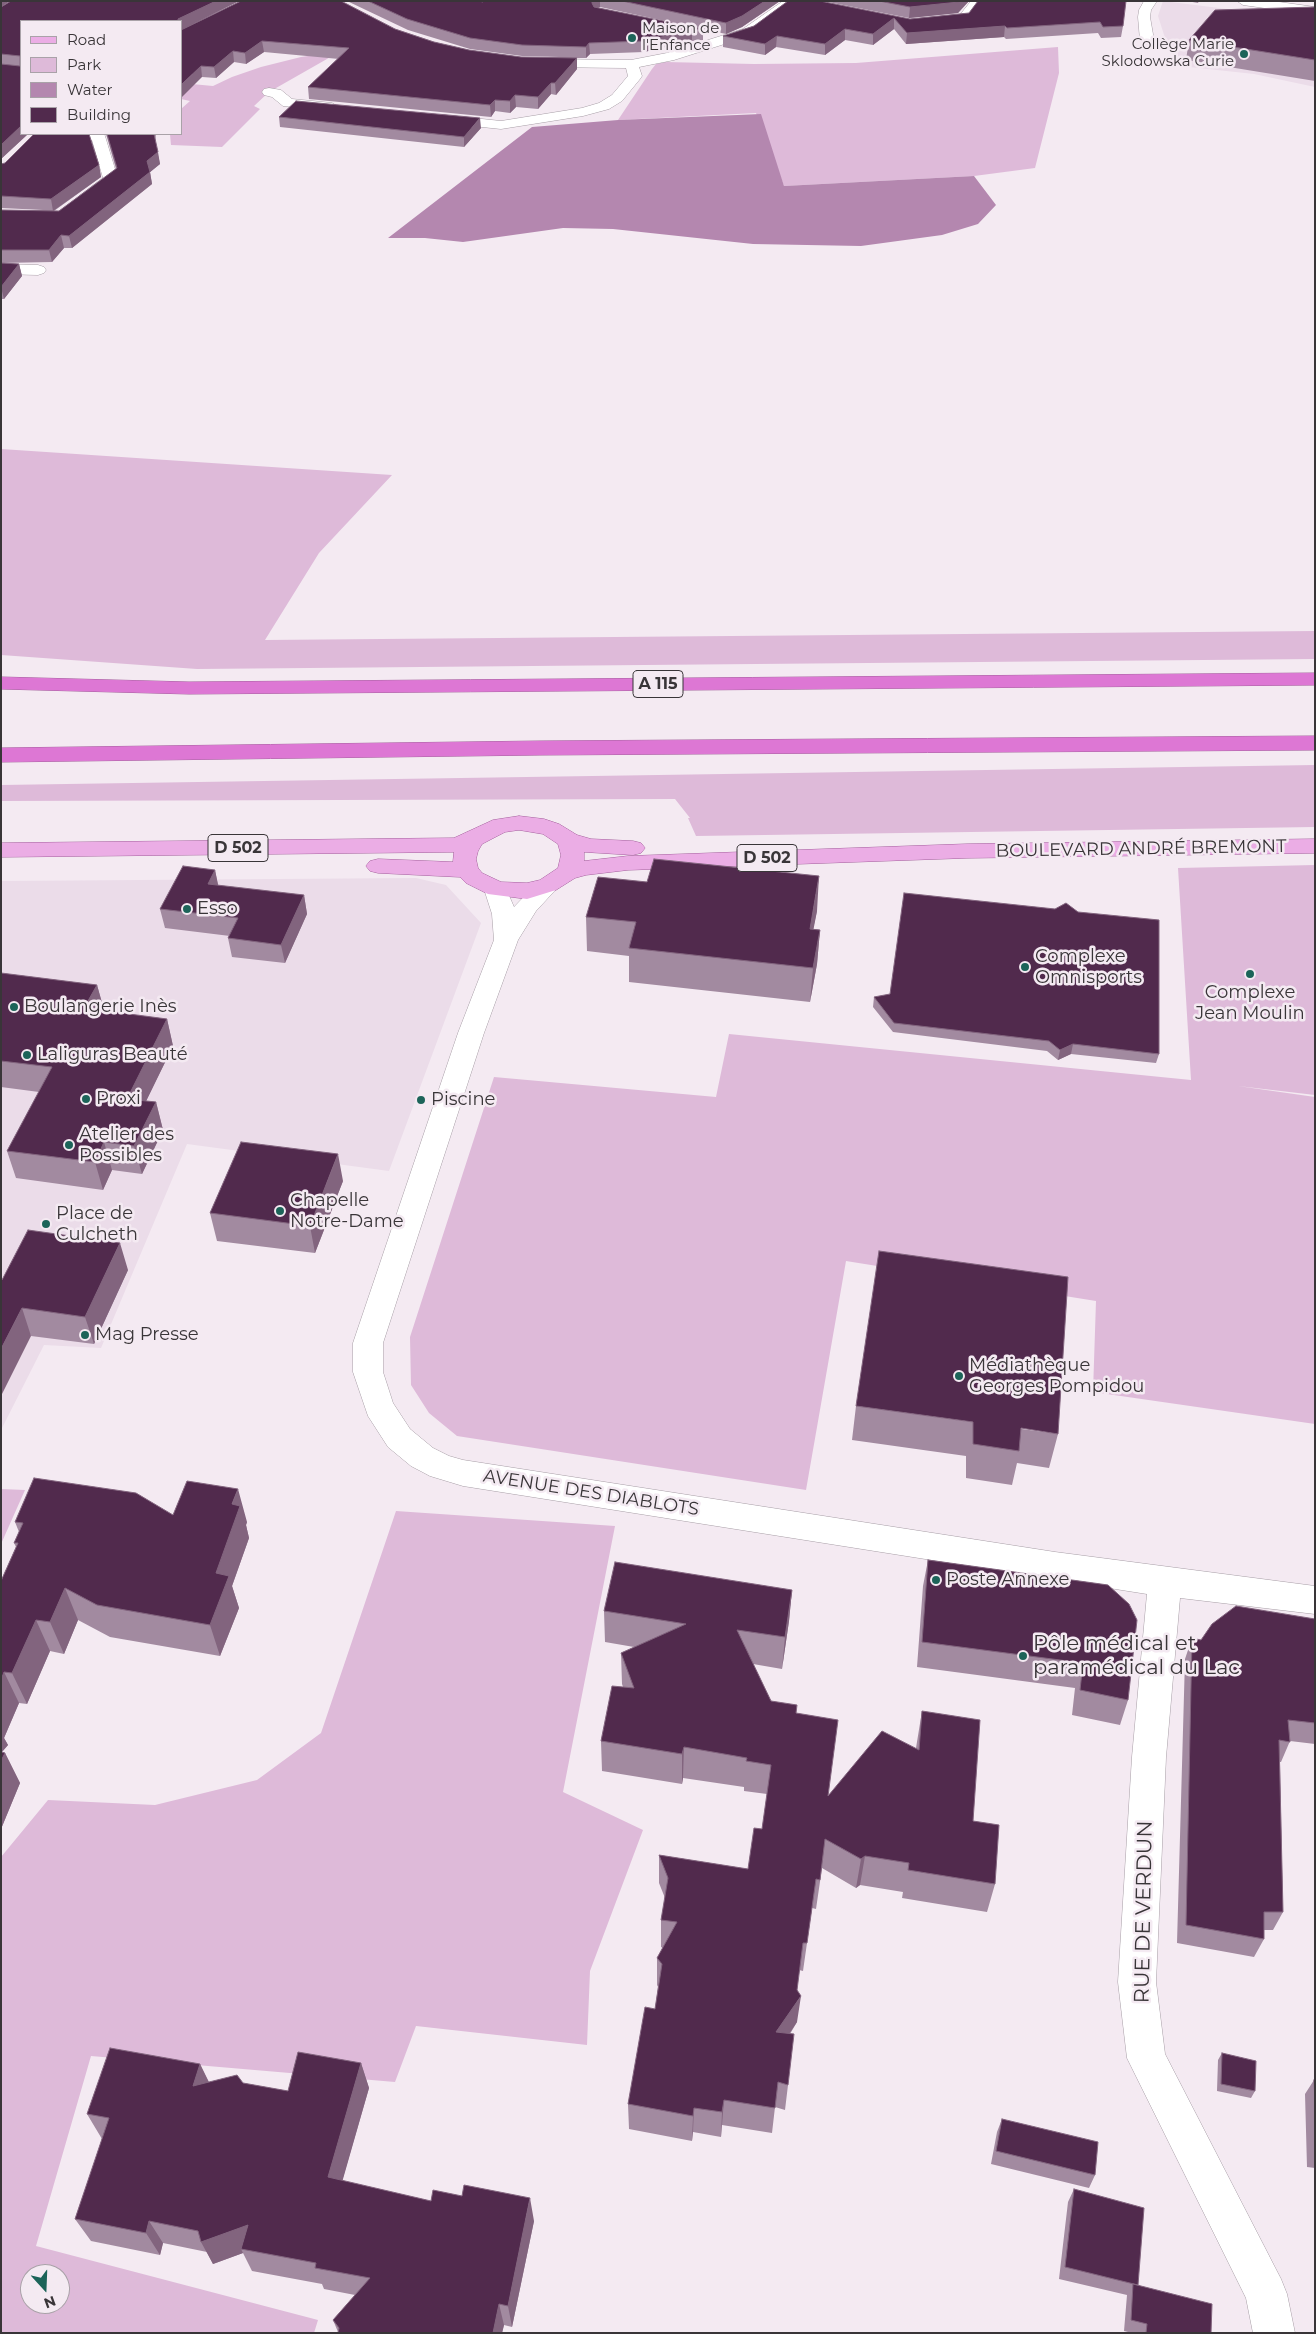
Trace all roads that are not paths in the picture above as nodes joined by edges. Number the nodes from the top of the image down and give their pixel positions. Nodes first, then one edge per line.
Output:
1 (978, 1) edge
2 (1151, 1) edge
3 (1243, 1) edge
4 (794, 2) edge
5 (1315, 11) edge
6 (918, 23) edge
7 (702, 34) edge
8 (727, 40) junction
9 (1147, 40) dead end
10 (530, 63) edge
11 (631, 64) junction
12 (269, 92) dead end
13 (343, 108) edge
14 (433, 118) edge
15 (87, 135) edge
16 (73, 207) edge
17 (1, 269) edge
18 (38, 270) dead end
19 (1315, 679) edge
20 (1, 682) edge
21 (1315, 743) edge
22 (1, 755) edge
23 (474, 839) junction
24 (569, 840) junction
25 (1315, 846) edge
26 (1, 850) edge
27 (967, 851) junction
28 (1, 869) edge
29 (467, 870) junction
30 (557, 879) junction
31 (496, 889) junction
32 (506, 940) junction
33 (1165, 1582) junction
34 (1315, 1600) edge
35 (1274, 2333) edge

1 - 6 street
2 - 9 street
3 - 5 street
4 - 8 street
7 - 8 street
8 - 11 street
10 - 11 street
11 - 14 street
12 - 13 street
15 - 16 street
17 - 18 street
19 - 20 highway, A 115
21 - 22 highway
23 - 24 main road
23 - 26 main road, D 502
23 - 29 main road
24 - 27 main road, BOULEVARD ANDRÉ BREMONT / D 502
24 - 30 main road
25 - 27 main road, BOULEVARD ANDRÉ BREMONT / D 502
27 - 30 main road, BOULEVARD ANDRÉ BREMONT / D 502
28 - 29 main road, D 502
29 - 31 main road
30 - 31 main road
30 - 32 street, AVENUE DES DIABLOTS
31 - 32 street, AVENUE DES DIABLOTS
32 - 33 street, AVENUE DES DIABLOTS
33 - 34 street, AVENUE DES DIABLOTS
33 - 35 street, RUE DE VERDUN

